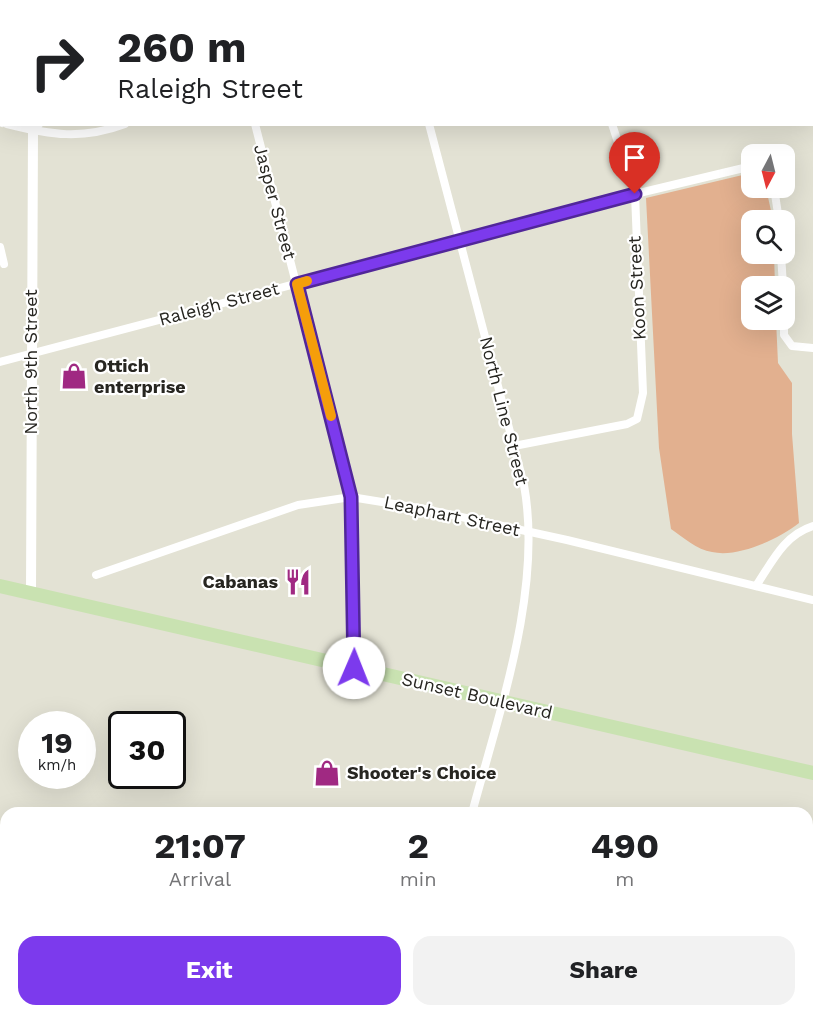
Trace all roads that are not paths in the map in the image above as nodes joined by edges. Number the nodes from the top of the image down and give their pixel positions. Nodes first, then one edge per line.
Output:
1 (116, 126) edge
2 (256, 126) edge
3 (430, 126) edge
4 (613, 126) edge
5 (33, 127) edge
6 (741, 169) edge
7 (635, 194) junction
8 (460, 241) junction
9 (0, 246) edge
10 (4, 264) dead end
11 (297, 284) junction
12 (784, 330) edge
13 (813, 348) edge
14 (31, 354) junction
15 (0, 362) edge
16 (514, 446) junction
17 (351, 497) junction
18 (813, 526) edge
19 (531, 532) junction
20 (96, 575) dead end
21 (0, 586) edge
22 (756, 586) junction
23 (31, 593) junction
24 (813, 600) edge
25 (354, 668) junction
26 (503, 702) junction
27 (813, 773) edge
28 (474, 807) edge

1 - 5 street
2 - 11 street, Jasper Street
3 - 8 street, North Line Street
4 - 7 street, Koon Street
5 - 14 street, North 9th Street
6 - 7 street, Raleigh Street
7 - 8 street, Raleigh Street
7 - 16 street, Koon Street
8 - 11 street, Raleigh Street
8 - 16 street, North Line Street
9 - 10 street
11 - 14 street, Raleigh Street
11 - 17 street, Jasper Street
12 - 13 street
14 - 15 street, Raleigh Street
14 - 23 street, North 9th Street
16 - 19 street, North Line Street
17 - 19 street, Leaphart Street
17 - 20 street, Leaphart Street
17 - 25 street, Jasper Street
18 - 22 street
19 - 22 street, Leaphart Street
19 - 26 street, North Line Street
21 - 23 main road, Sunset Boulevard
22 - 24 street, Leaphart Street
23 - 25 main road, Sunset Boulevard
25 - 26 main road, Sunset Boulevard
26 - 27 main road, Sunset Boulevard
26 - 28 street, North Line Street

